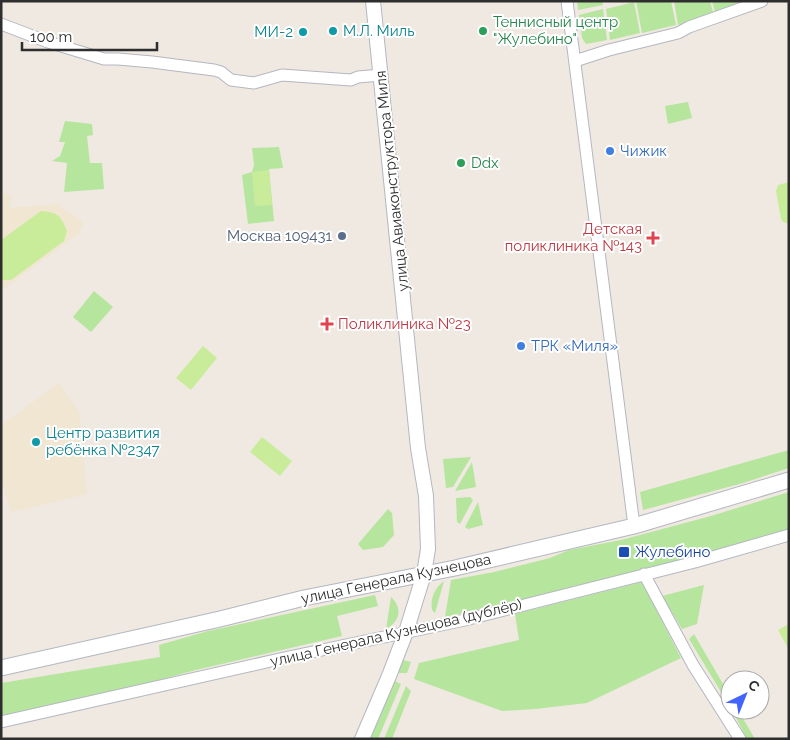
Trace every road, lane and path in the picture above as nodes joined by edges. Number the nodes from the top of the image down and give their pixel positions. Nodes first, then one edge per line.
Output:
1 (373, 1) edge
2 (567, 1) edge
3 (762, 1) edge
4 (1, 24) edge
5 (575, 61) junction
6 (381, 75) junction
7 (789, 480) edge
8 (634, 526) junction
9 (789, 535) edge
10 (424, 574) junction
11 (644, 574) junction
12 (406, 632) junction
13 (1, 668) edge
14 (1, 722) edge
15 (362, 739) edge
16 (740, 739) edge

1 - 6 street, улица Авиаконструктора Миля
2 - 5 street
3 - 5 street
4 - 6 street
5 - 8 street
6 - 10 street, улица Авиаконструктора Миля
7 - 8 main road, улица Генерала Кузнецова
8 - 10 main road, улица Генерала Кузнецова
9 - 11 street, улица Генерала Кузнецова (дублёр)
10 - 12 street, улица Авиаконструктора Миля
10 - 13 main road, улица Генерала Кузнецова
11 - 12 street, улица Генерала Кузнецова (дублёр)
11 - 16 street
12 - 14 street, улица Генерала Кузнецова (дублёр)
12 - 15 street, улица Авиаконструктора Миля

